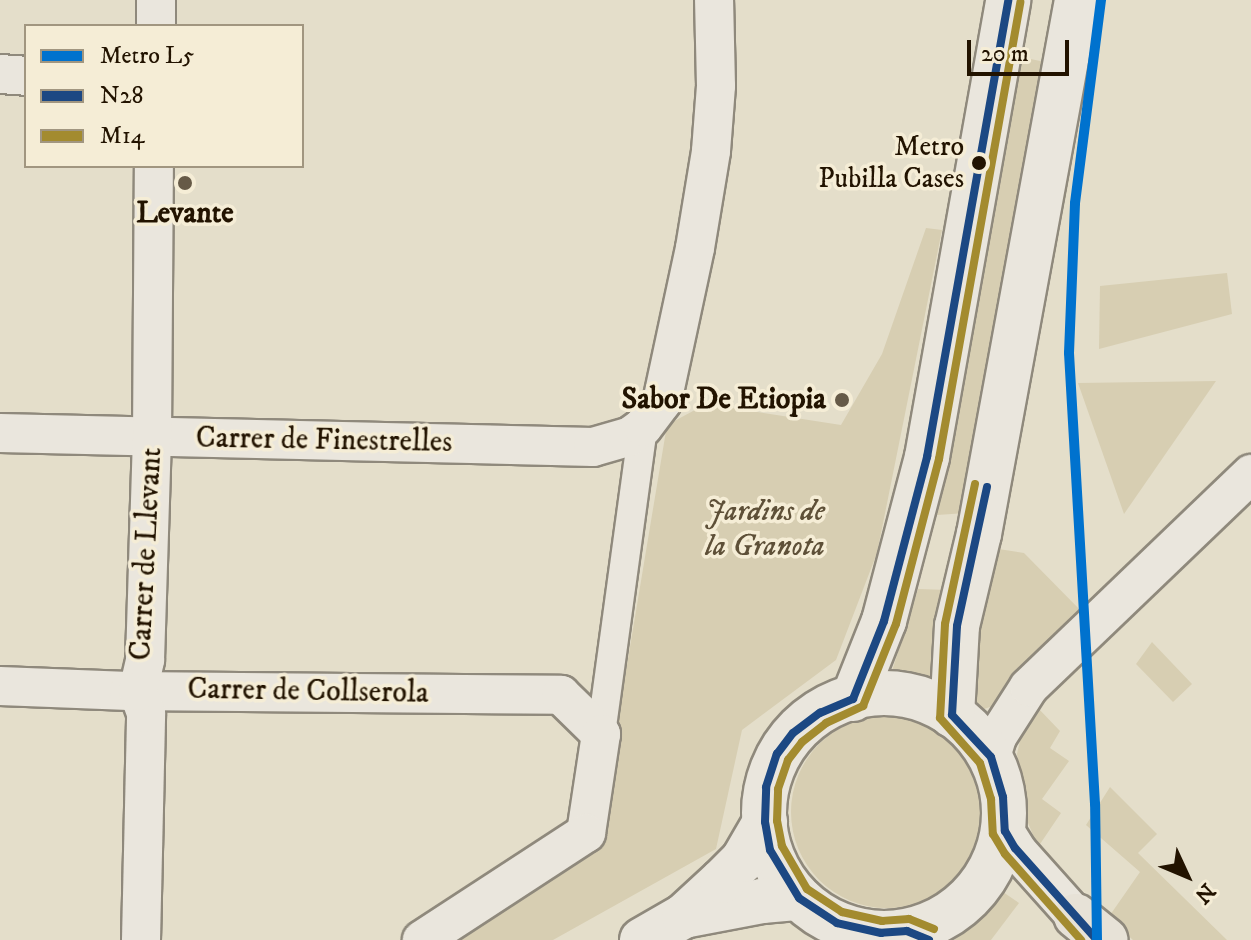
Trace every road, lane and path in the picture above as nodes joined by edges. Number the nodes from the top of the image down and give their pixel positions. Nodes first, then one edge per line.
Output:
1 (156, 0) edge
2 (714, 0) edge
3 (1008, 0) edge
4 (1077, 0) edge
5 (156, 24) edge
6 (0, 74) edge
7 (24, 76) edge
8 (154, 168) edge
9 (643, 427) junction
10 (0, 433) edge
11 (152, 437) junction
12 (1251, 474) edge
13 (0, 686) edge
14 (138, 691) junction
15 (853, 699) junction
16 (952, 715) junction
17 (601, 734) junction
18 (991, 757) junction
19 (765, 822) junction
20 (1005, 831) junction
21 (799, 898) junction
22 (684, 916) junction
23 (1093, 932) edge
24 (918, 935) edge
25 (141, 940) edge
26 (422, 940) edge
27 (642, 940) edge

1 - 5 street
2 - 9 street
3 - 15 street
4 - 16 street
6 - 7 street
8 - 11 street, Carrer de Llevant
9 - 11 street, Carrer de Finestrelles
9 - 17 street
10 - 11 street, Carrer de Finestrelles
11 - 14 street, Carrer de Llevant
12 - 18 street
13 - 14 street, Carrer de Collserola
14 - 17 street, Carrer de Collserola
14 - 25 street, Carrer de Llevant
15 - 16 street
15 - 19 street
16 - 18 street
17 - 26 street
18 - 20 street
19 - 21 street
19 - 22 street
20 - 23 street
20 - 24 street
21 - 22 street
21 - 24 street
22 - 27 street

